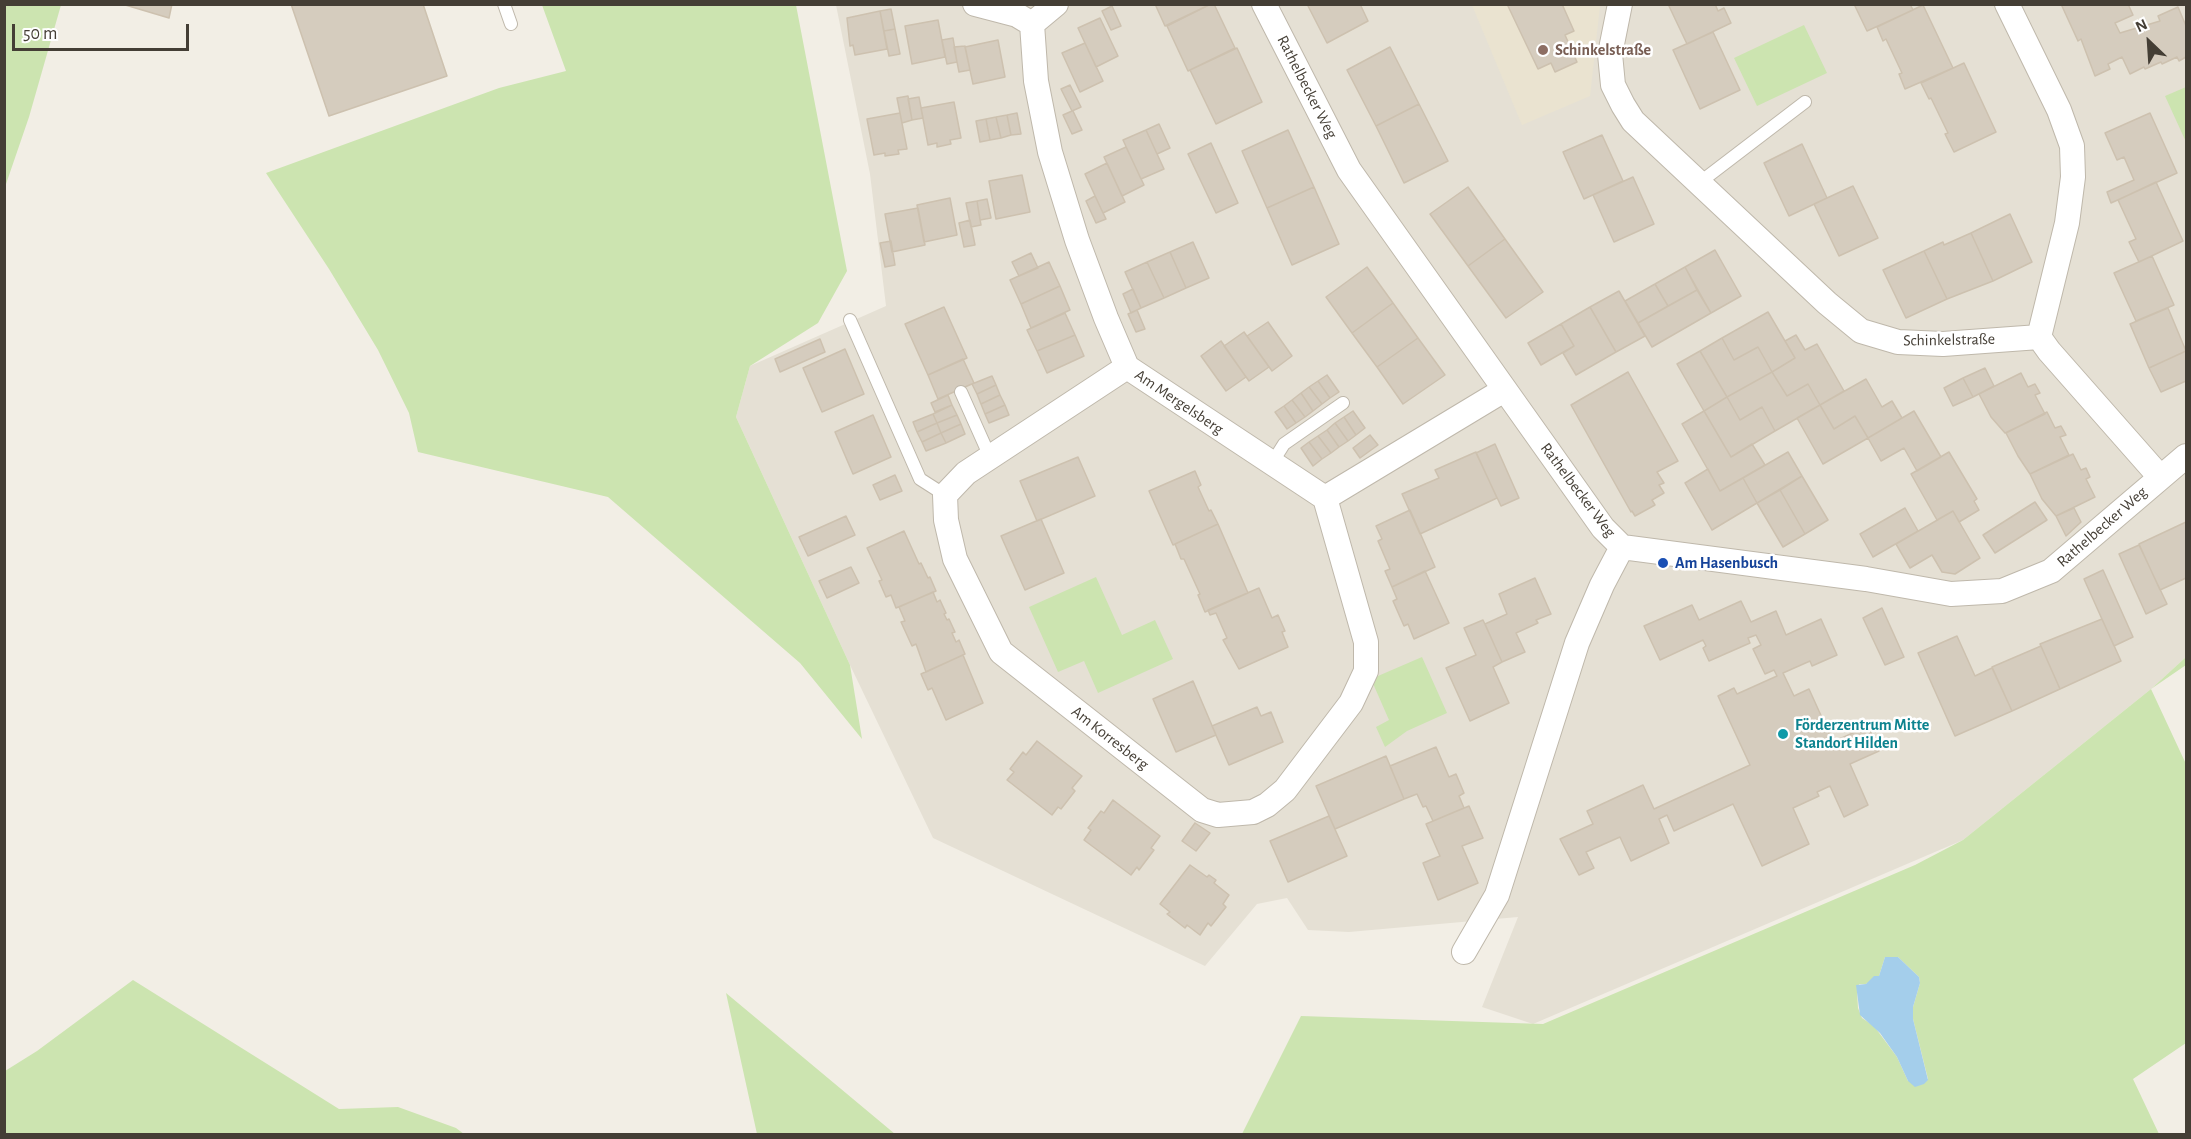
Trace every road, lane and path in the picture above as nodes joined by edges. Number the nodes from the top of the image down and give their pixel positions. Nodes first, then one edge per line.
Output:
1 (504, 4) edge
2 (975, 4) edge
3 (1056, 4) edge
4 (1264, 4) edge
5 (1620, 4) edge
6 (2007, 4) edge
7 (511, 24) dead end
8 (1032, 24) junction
9 (1805, 102) dead end
10 (1699, 183) junction
11 (850, 320) dead end
12 (2039, 337) junction
13 (1127, 367) junction
14 (1504, 390) junction
15 (961, 392) dead end
16 (1343, 403) dead end
17 (2187, 456) edge
18 (990, 457) junction
19 (1272, 463) junction
20 (2160, 477) junction
21 (945, 495) junction
22 (1325, 498) junction
23 (1622, 548) junction
24 (1464, 952) dead end

1 - 7 lane
2 - 8 street
3 - 8 street
4 - 14 street, Rathelbecker Weg
5 - 10 street, Schinkelstraße
6 - 12 street
8 - 13 street, Am Mergelsberg
9 - 10 lane
10 - 12 street, Schinkelstraße
11 - 21 lane
12 - 20 street
13 - 18 street
13 - 19 street, Am Mergelsberg
14 - 22 street
14 - 23 street, Rathelbecker Weg
15 - 18 lane
16 - 19 lane
17 - 20 street, Rathelbecker Weg
18 - 21 street
19 - 22 street, Am Mergelsberg
20 - 23 street, Rathelbecker Weg
21 - 22 street, Am Korresberg
23 - 24 street

